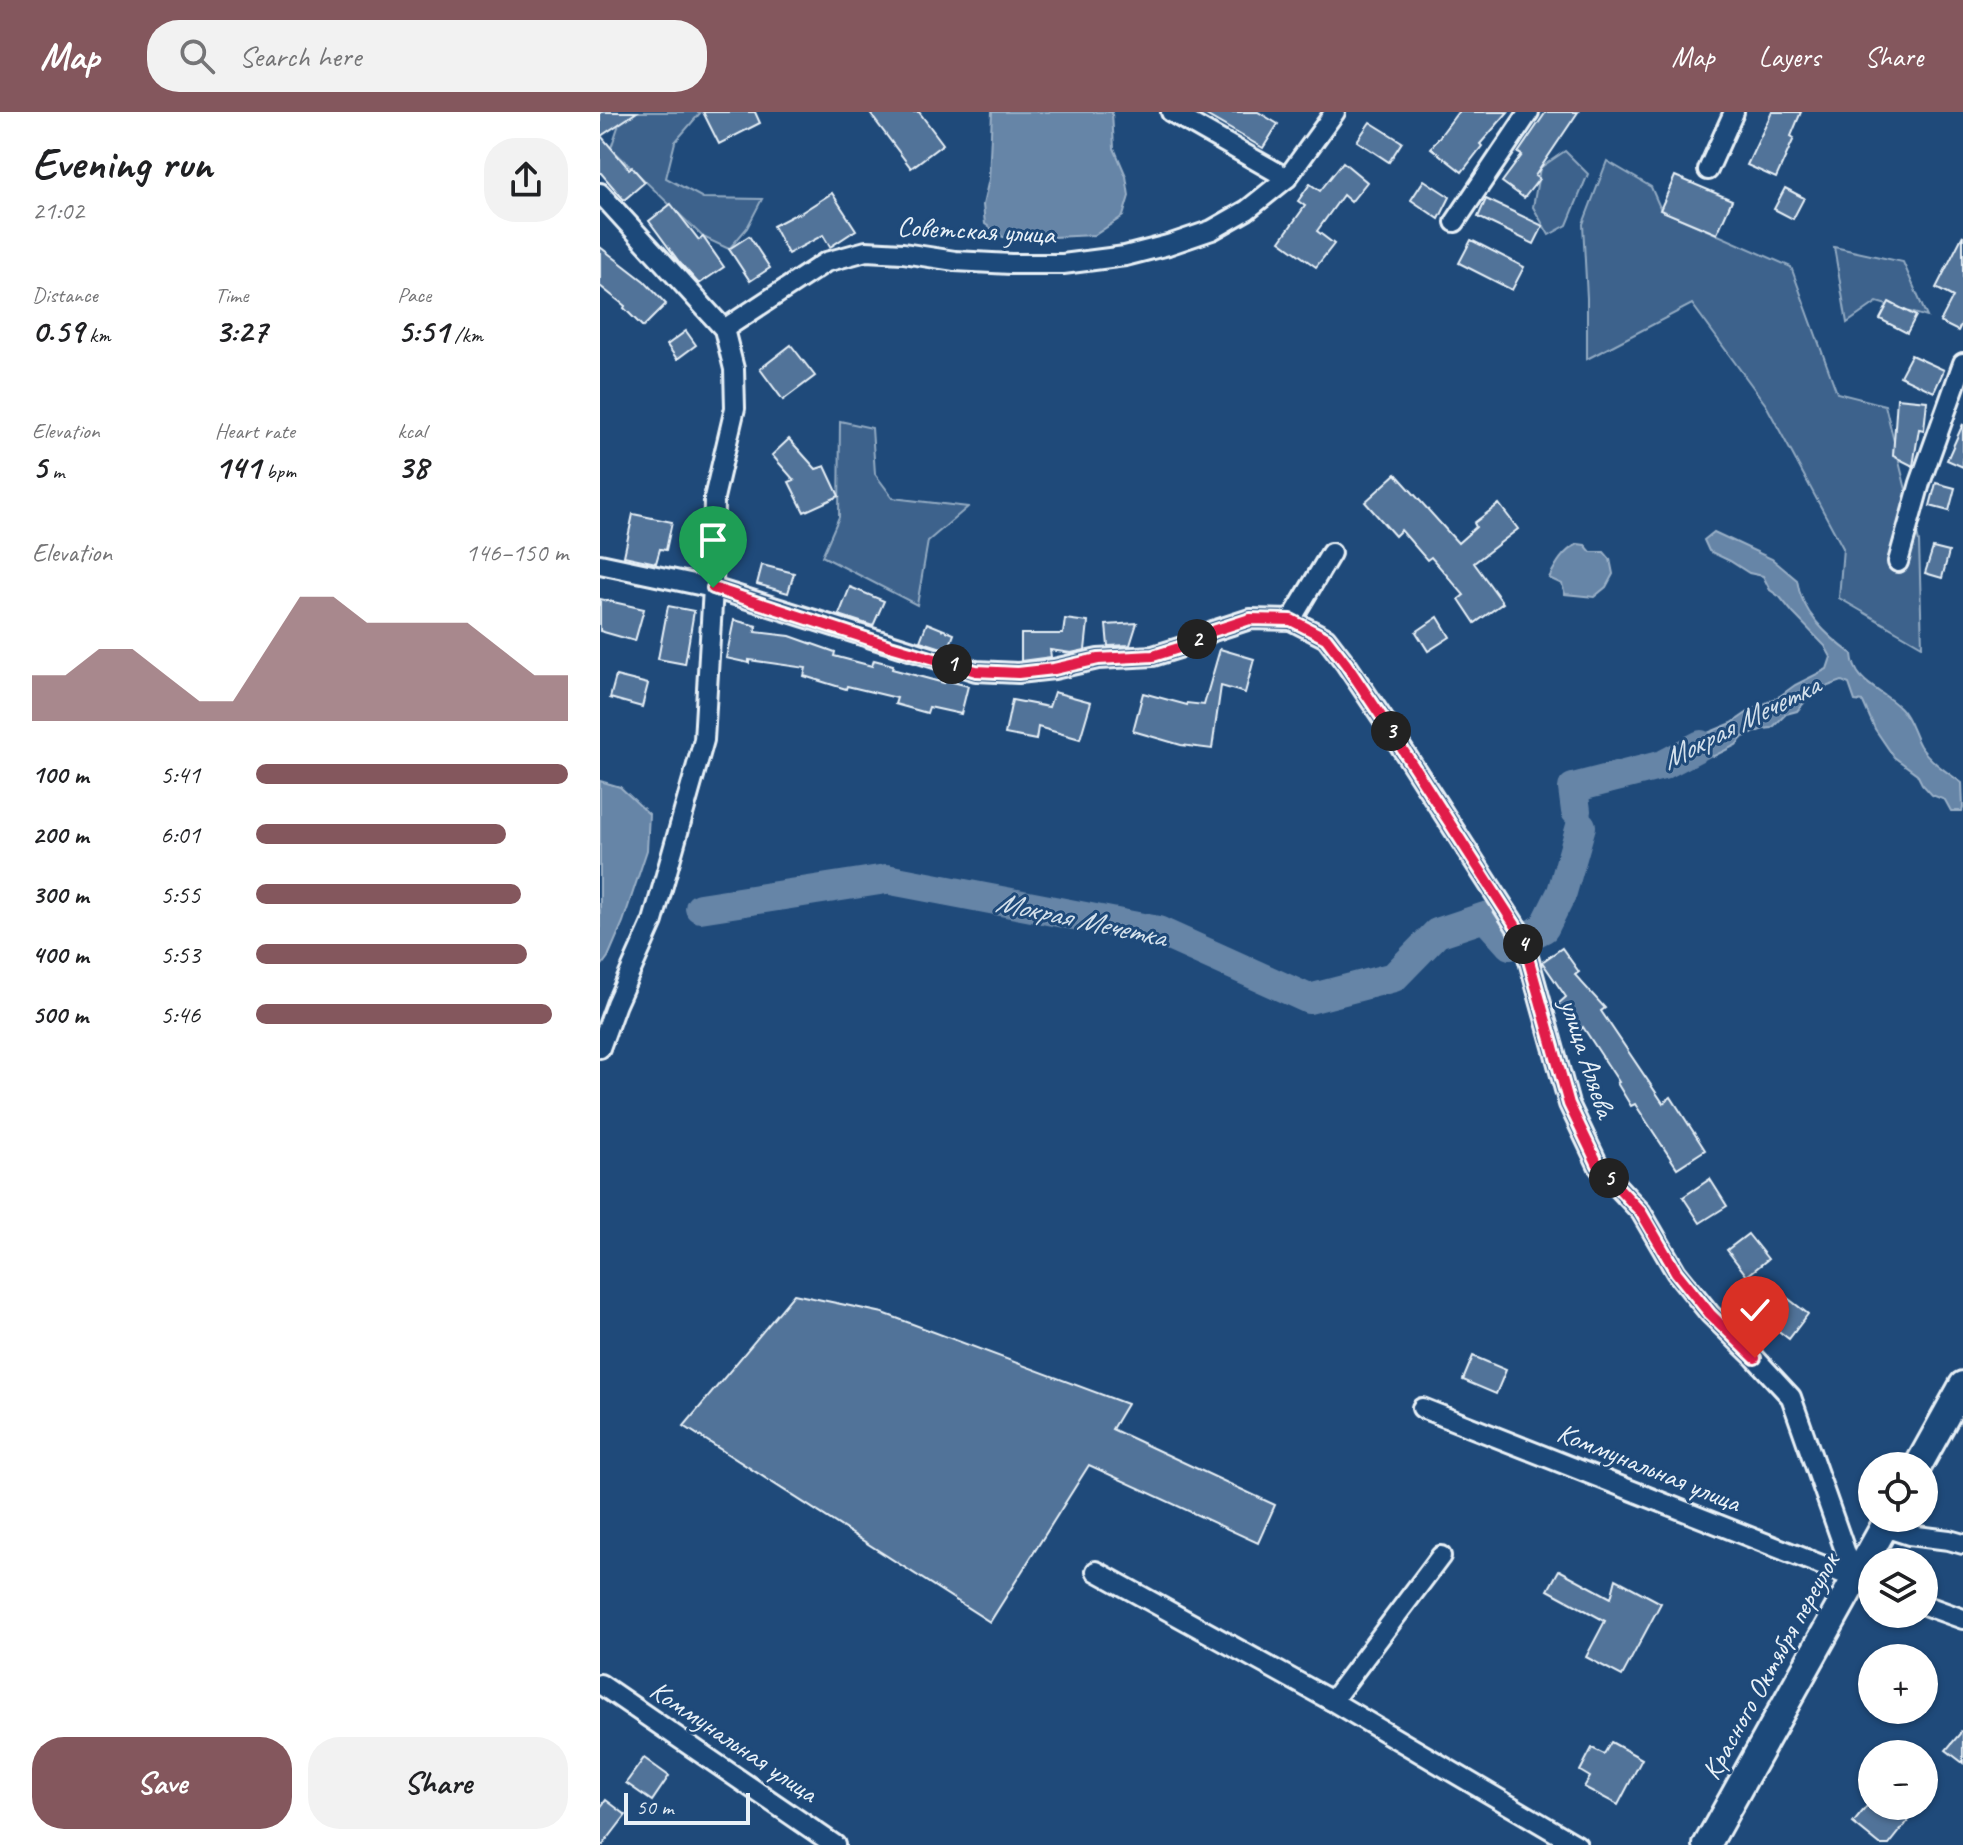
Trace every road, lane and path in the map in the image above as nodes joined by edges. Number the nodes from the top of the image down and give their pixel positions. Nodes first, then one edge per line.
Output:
1 (1171, 112) edge
2 (1335, 112) edge
3 (1529, 112) edge
4 (1734, 112) edge
5 (1708, 170) dead end
6 (1287, 178) junction
7 (600, 193) edge
8 (1455, 222) dead end
9 (724, 329) junction
10 (1963, 363) edge
11 (1331, 553) dead end
12 (1898, 562) dead end
13 (600, 564) edge
14 (713, 588) junction
15 (1291, 620) junction
16 (608, 1002) edge
17 (600, 1048) edge
18 (1963, 1385) edge
19 (1422, 1408) dead end
20 (1926, 1452) edge
21 (1904, 1532) edge
22 (1963, 1544) edge
23 (1441, 1556) dead end
24 (1858, 1567) edge
25 (1096, 1571) dead end
26 (1858, 1580) edge
27 (1858, 1592) edge
28 (1938, 1610) edge
29 (1963, 1619) edge
30 (600, 1684) edge
31 (1332, 1701) junction
32 (835, 1845) edge
33 (1577, 1845) edge
34 (1707, 1845) edge

1 - 6 street
2 - 6 street, Советская улица
3 - 8 street
4 - 5 street
6 - 9 street, Советская улица
7 - 9 street
9 - 14 street
10 - 12 street
11 - 15 street
13 - 14 street
14 - 15 street
14 - 16 street
15 - 24 street, улица Аляева
16 - 17 street
18 - 20 street
19 - 26 street, Коммунальная улица
21 - 22 street
23 - 31 street
25 - 31 street
27 - 34 street, Красного Октября переулок
28 - 29 street
30 - 32 street, Коммунальная улица
31 - 33 street

